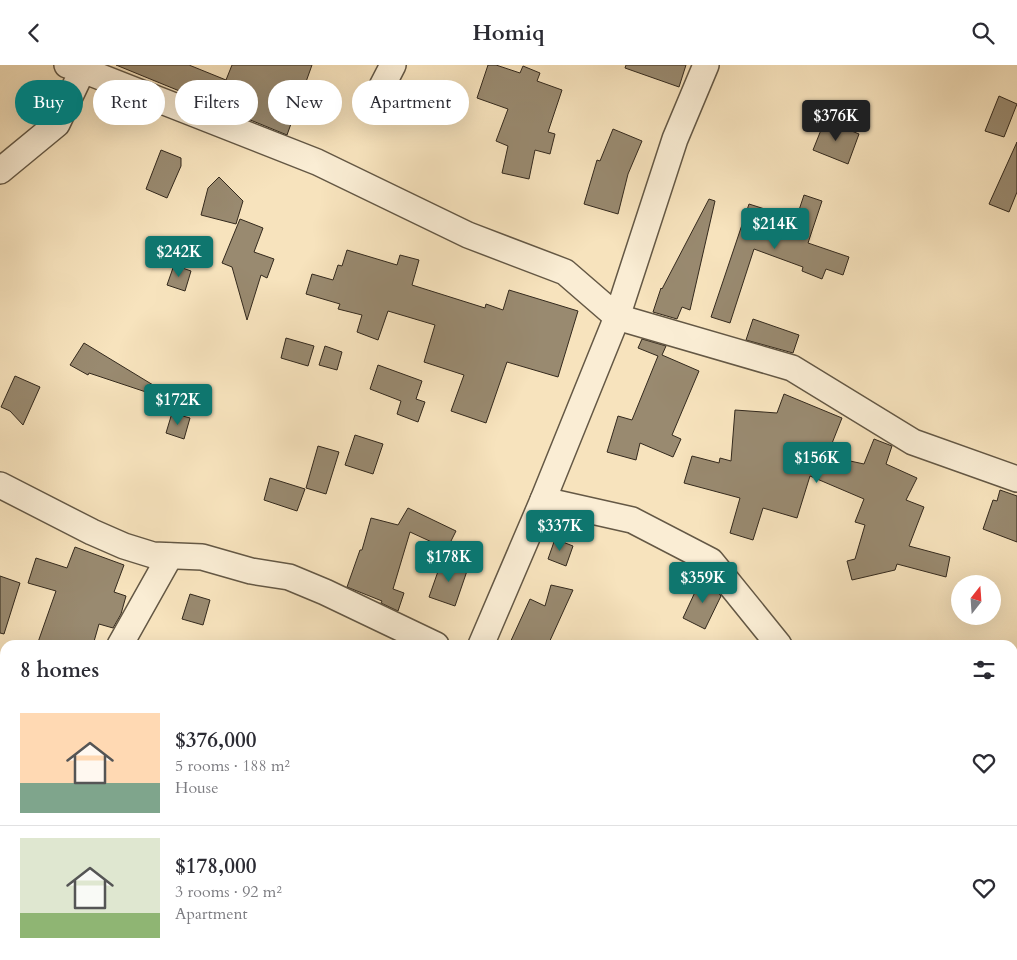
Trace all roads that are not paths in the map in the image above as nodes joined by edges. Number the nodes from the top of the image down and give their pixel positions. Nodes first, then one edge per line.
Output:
1 (393, 65) edge
2 (706, 65) edge
3 (78, 67) edge
4 (385, 80) edge
5 (0, 171) edge
6 (617, 317) junction
7 (1017, 479) edge
8 (0, 485) edge
9 (543, 500) junction
10 (170, 556) junction
11 (123, 640) edge
12 (426, 640) edge
13 (483, 640) edge
14 (775, 640) edge

1 - 4 street
2 - 6 street
3 - 5 street
3 - 6 street
6 - 7 street
6 - 9 street
8 - 10 street
9 - 13 street
9 - 14 street
10 - 11 street
10 - 12 street

